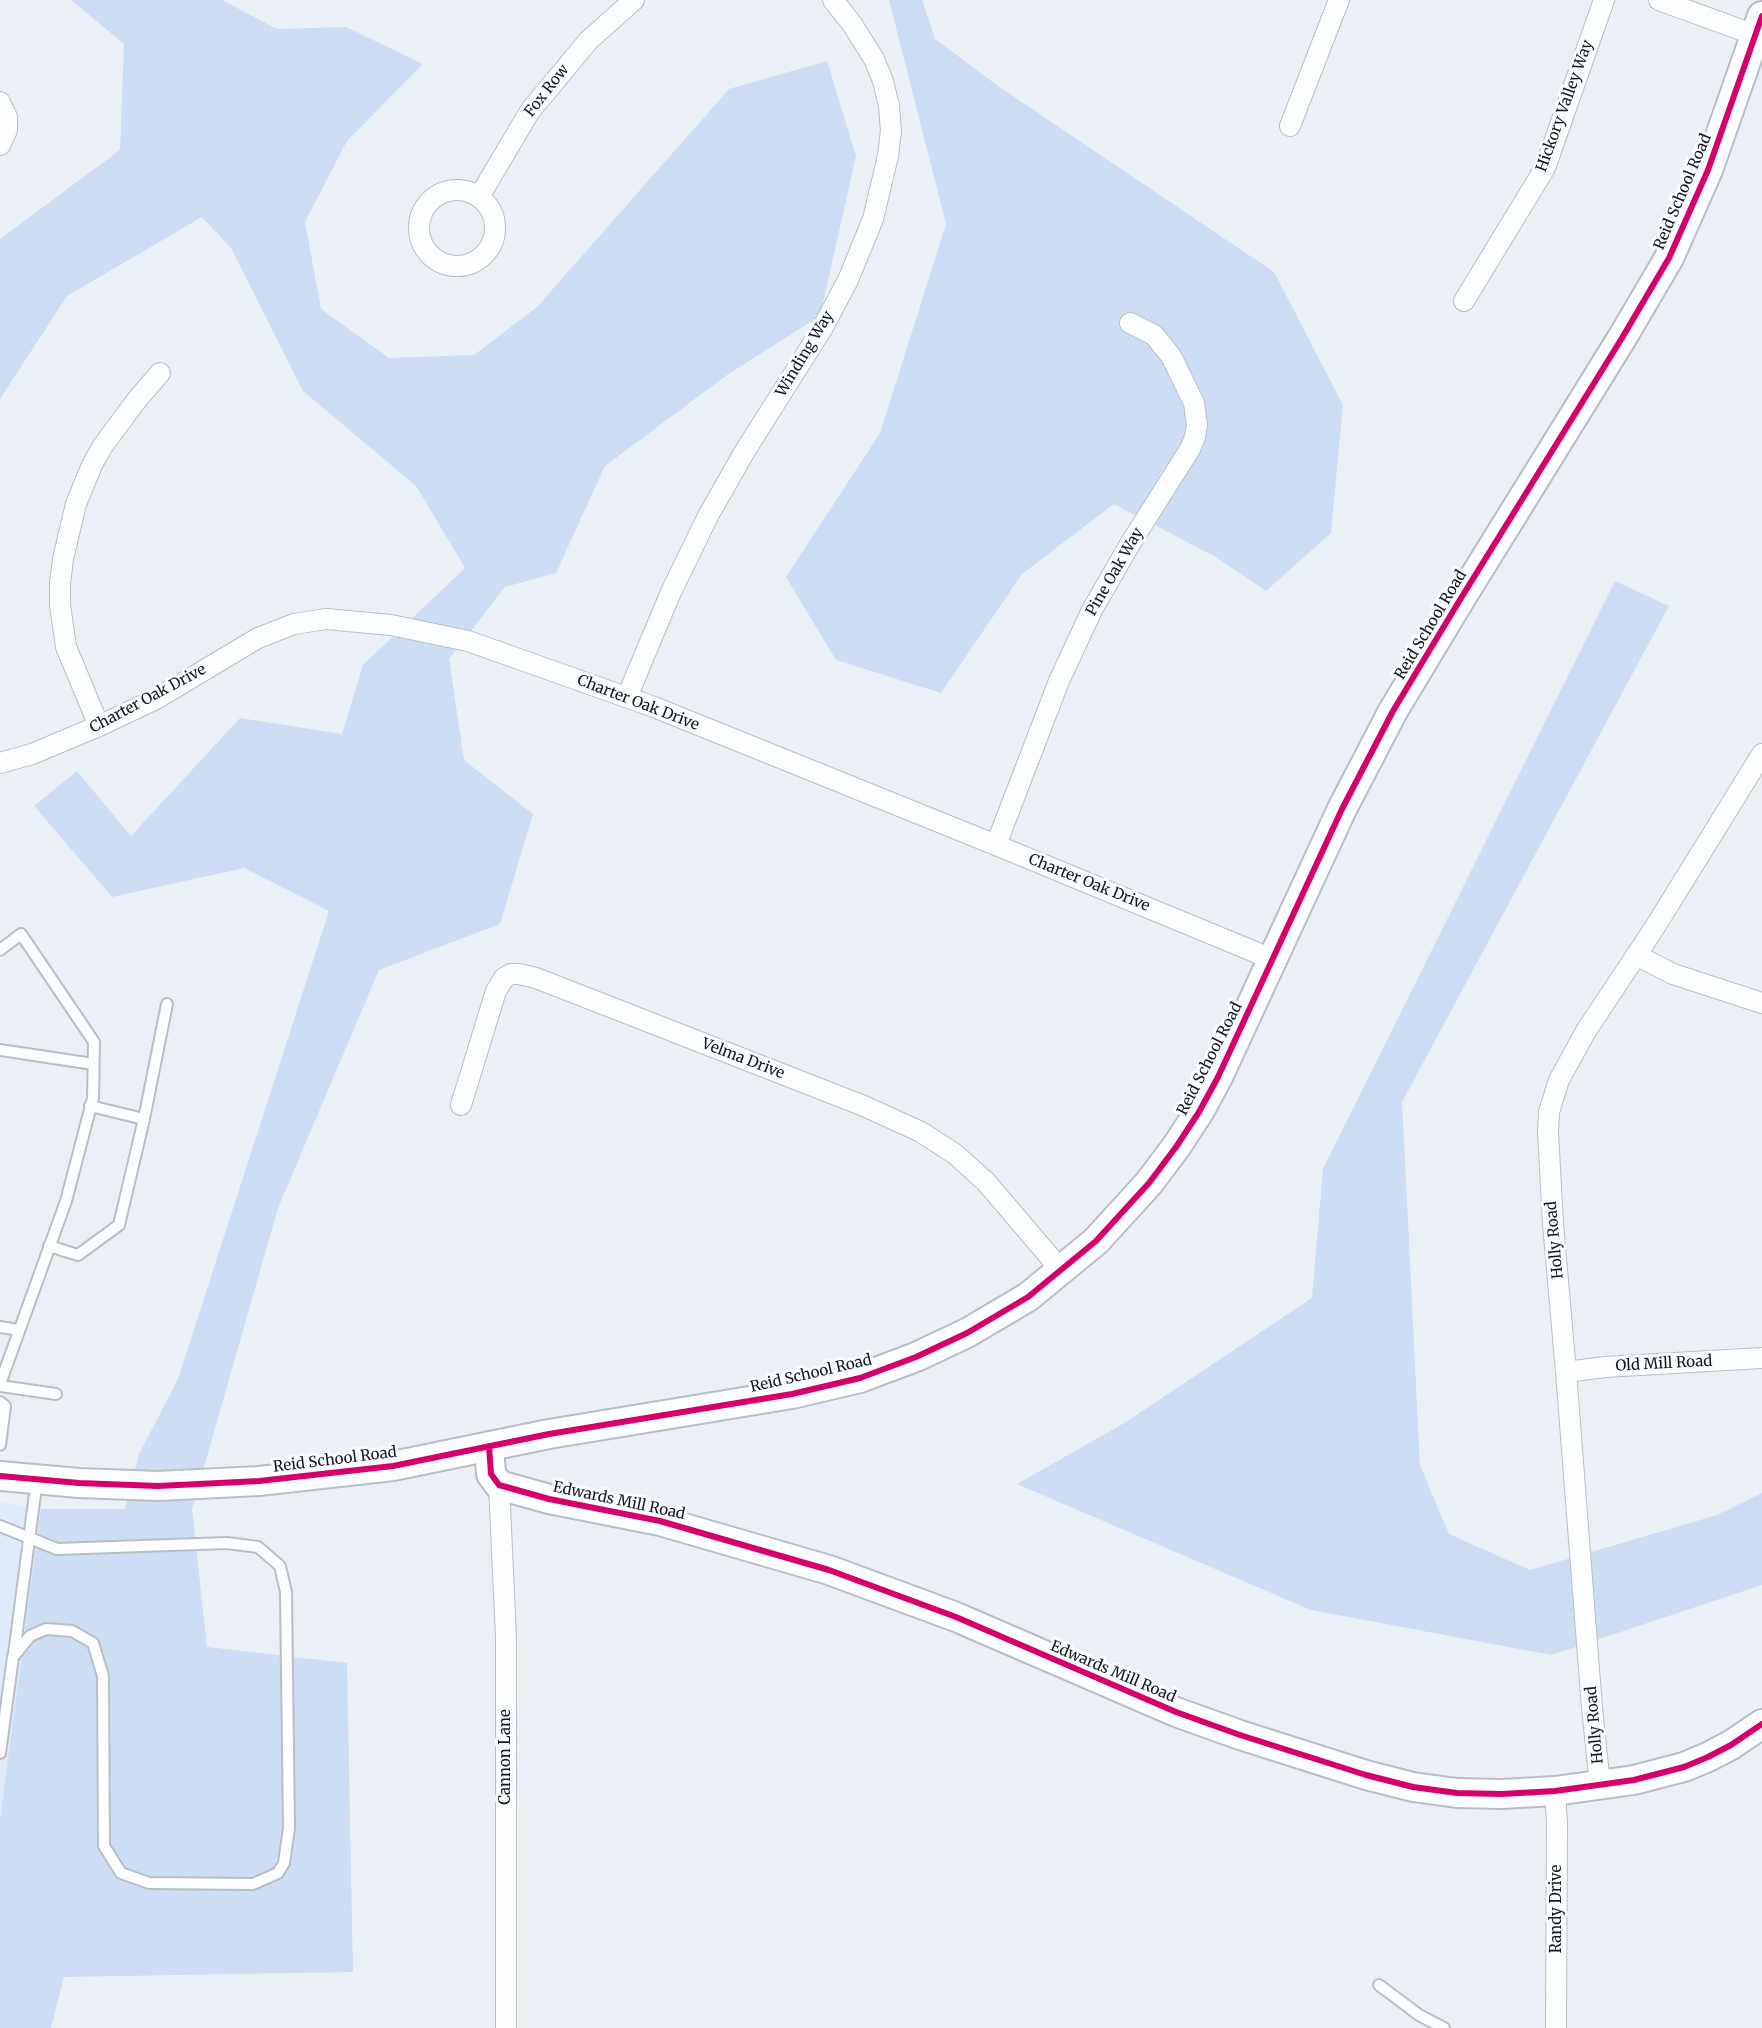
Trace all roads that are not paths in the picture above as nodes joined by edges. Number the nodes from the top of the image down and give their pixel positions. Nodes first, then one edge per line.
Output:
1 (634, 0) edge
2 (833, 0) edge
3 (1339, 0) edge
4 (1604, 0) edge
5 (1659, 0) edge
6 (1759, 25) edge
7 (0, 102) edge
8 (1290, 126) dead end
9 (0, 145) edge
10 (479, 197) dead end
11 (1464, 302) dead end
12 (1130, 323) dead end
13 (160, 373) dead end
14 (627, 697) junction
15 (99, 726) junction
16 (1762, 754) edge
17 (0, 763) edge
18 (996, 845) junction
19 (0, 950) edge
20 (1636, 954) junction
21 (1272, 959) junction
22 (1762, 1003) edge
23 (167, 1004) dead end
24 (0, 1050) edge
25 (93, 1064) junction
26 (461, 1105) dead end
27 (90, 1106) junction
28 (144, 1119) junction
29 (49, 1246) junction
30 (1061, 1270) junction
31 (0, 1327) edge
32 (18, 1330) junction
33 (1762, 1358) edge
34 (1566, 1372) junction
35 (0, 1385) edge
36 (56, 1394) dead end
37 (0, 1402) edge
38 (0, 1445) edge
39 (489, 1446) junction
40 (0, 1476) edge
41 (37, 1479) junction
42 (499, 1485) junction
43 (0, 1526) edge
44 (29, 1537) junction
45 (13, 1657) junction
46 (1762, 1724) edge
47 (0, 1753) edge
48 (1600, 1785) junction
49 (1555, 1791) junction
50 (1379, 1985) dead end
51 (506, 2028) edge
52 (1444, 2028) edge
53 (1556, 2028) edge

1 - 10 street, Fox Row
2 - 14 street, Winding Way
3 - 8 street
4 - 11 street, Hickory Valley Way
5 - 6 street
6 - 21 street, Reid School Road
7 - 9 street
12 - 18 street, Pine Oak Way
13 - 15 street
14 - 15 street, Charter Oak Drive
14 - 18 street, Charter Oak Drive
15 - 17 street, Charter Oak Drive
16 - 20 street, Holly Road
18 - 21 street, Charter Oak Drive
19 - 25 lane
20 - 22 street
20 - 34 street, Holly Road
21 - 30 street, Reid School Road
23 - 28 lane
24 - 25 lane
25 - 27 lane
26 - 30 street, Velma Drive
27 - 28 lane
27 - 29 lane
28 - 29 lane
29 - 32 lane
30 - 39 street, Reid School Road
31 - 32 lane
32 - 35 lane
33 - 34 street, Old Mill Road
34 - 48 street, Holly Road
35 - 36 lane
37 - 38 lane
39 - 41 street, Reid School Road
39 - 42 street
40 - 41 street, Reid School Road
41 - 44 lane
42 - 49 street, Edwards Mill Road
42 - 51 street, Cannon Lane
43 - 44 lane
44 - 45 lane
44 - 45 lane
45 - 47 lane
46 - 48 street, Edwards Mill Road
48 - 49 street, Edwards Mill Road
49 - 53 street, Randy Drive
50 - 52 lane

